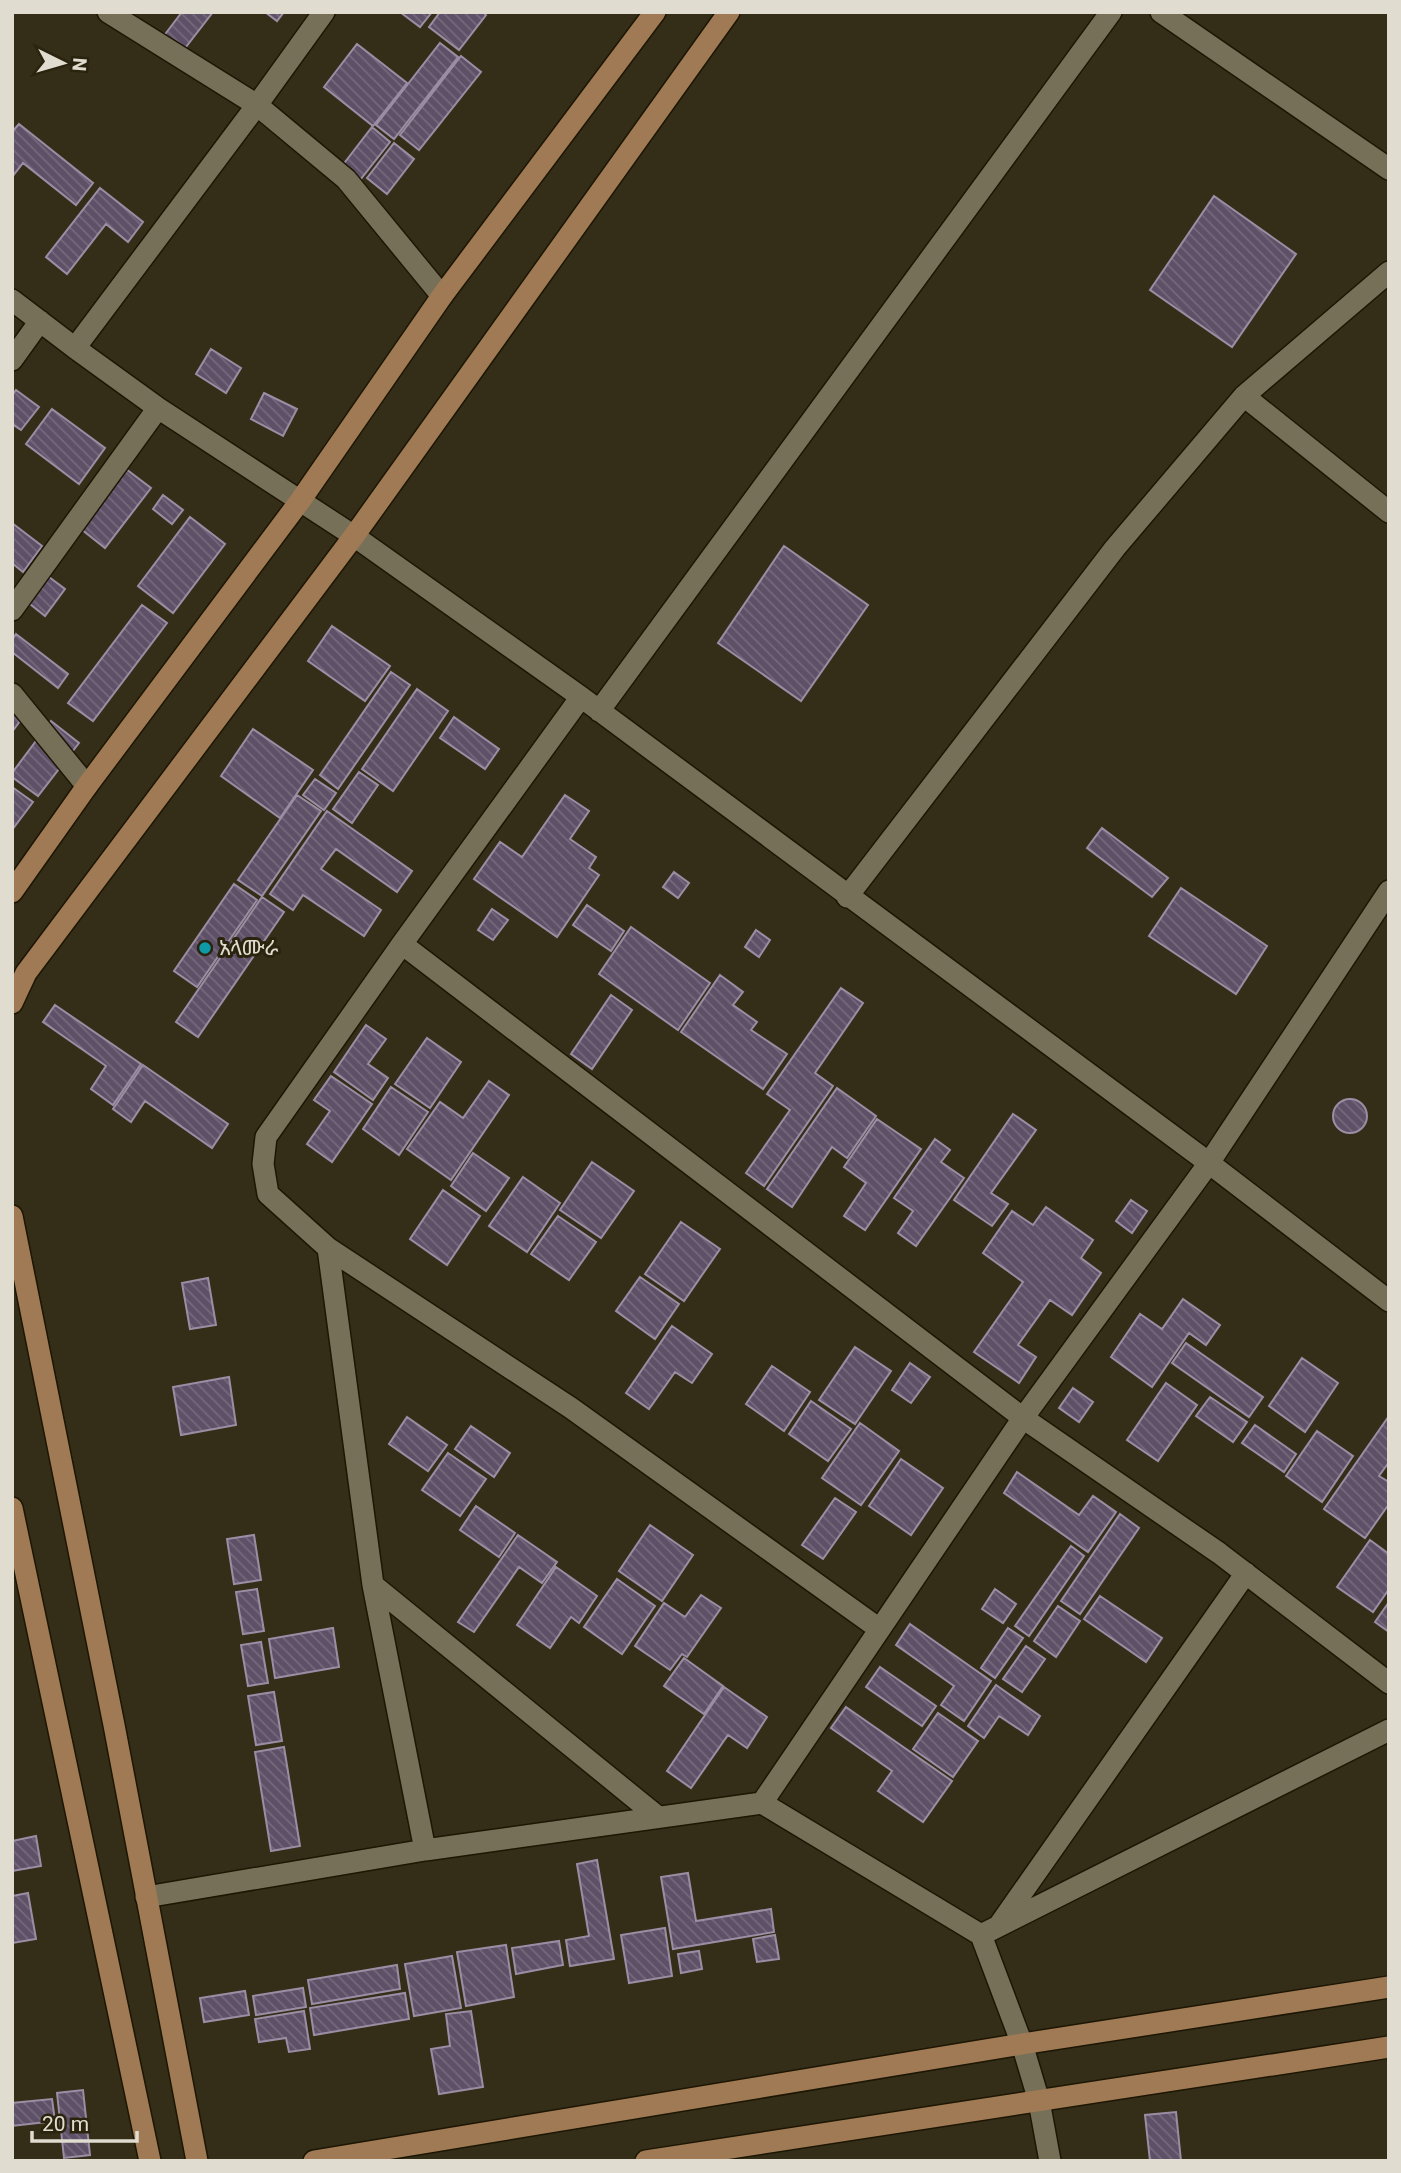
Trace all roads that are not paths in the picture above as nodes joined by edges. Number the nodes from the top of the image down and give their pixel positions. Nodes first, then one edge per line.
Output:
1 (108, 12) edge
2 (324, 12) edge
3 (655, 12) edge
4 (729, 12) edge
5 (1111, 12) edge
6 (1161, 12) edge
7 (257, 105) junction
8 (1389, 169) edge
9 (1389, 272) edge
10 (442, 296) junction
11 (12, 300) edge
12 (40, 321) junction
13 (75, 348) junction
14 (12, 360) edge
15 (1244, 396) junction
16 (158, 408) junction
17 (300, 501) junction
18 (1389, 512) edge
19 (354, 536) junction
20 (12, 610) edge
21 (12, 694) edge
22 (581, 697) junction
23 (599, 711) junction
24 (87, 786) junction
25 (1389, 891) edge
26 (12, 892) edge
27 (847, 897) junction
28 (402, 944) junction
29 (12, 1003) edge
30 (1209, 1163) junction
31 (12, 1216) edge
32 (328, 1248) junction
33 (1389, 1301) edge
34 (1023, 1418) junction
35 (12, 1508) edge
36 (1246, 1573) junction
37 (373, 1585) junction
38 (878, 1628) junction
39 (1389, 1683) edge
40 (1389, 1730) edge
41 (762, 1802) junction
42 (658, 1817) junction
43 (425, 1850) junction
44 (146, 1897) junction
45 (990, 1931) junction
46 (1389, 1987) edge
47 (1022, 2044) junction
48 (1389, 2046) edge
49 (1039, 2101) junction
50 (150, 2161) edge
51 (197, 2161) edge
52 (314, 2161) edge
53 (646, 2161) edge
54 (1050, 2161) edge

1 - 7 street
2 - 7 street
3 - 10 main road
4 - 19 main road
5 - 23 street
6 - 8 street
7 - 10 street
7 - 13 street
9 - 15 street
10 - 17 main road
11 - 12 street
12 - 13 street
12 - 14 street
13 - 16 street
15 - 18 street
15 - 27 street
16 - 17 street
16 - 20 street
17 - 19 street
17 - 24 main road
19 - 22 street
19 - 29 main road
21 - 24 street
22 - 23 street
22 - 28 street
23 - 27 street
24 - 26 main road
25 - 30 street
27 - 30 street
28 - 32 street
28 - 34 street
30 - 33 street
30 - 34 street
31 - 44 main road
32 - 37 street
32 - 38 street
34 - 36 street
34 - 38 street
35 - 50 main road
36 - 39 street
36 - 45 street
37 - 42 street
37 - 43 street
38 - 41 street
40 - 45 street
41 - 42 street
41 - 45 street
42 - 43 street
43 - 44 street
44 - 51 main road
45 - 47 street
46 - 47 main road
47 - 49 street
47 - 52 main road
48 - 49 main road
49 - 53 main road
49 - 54 street

